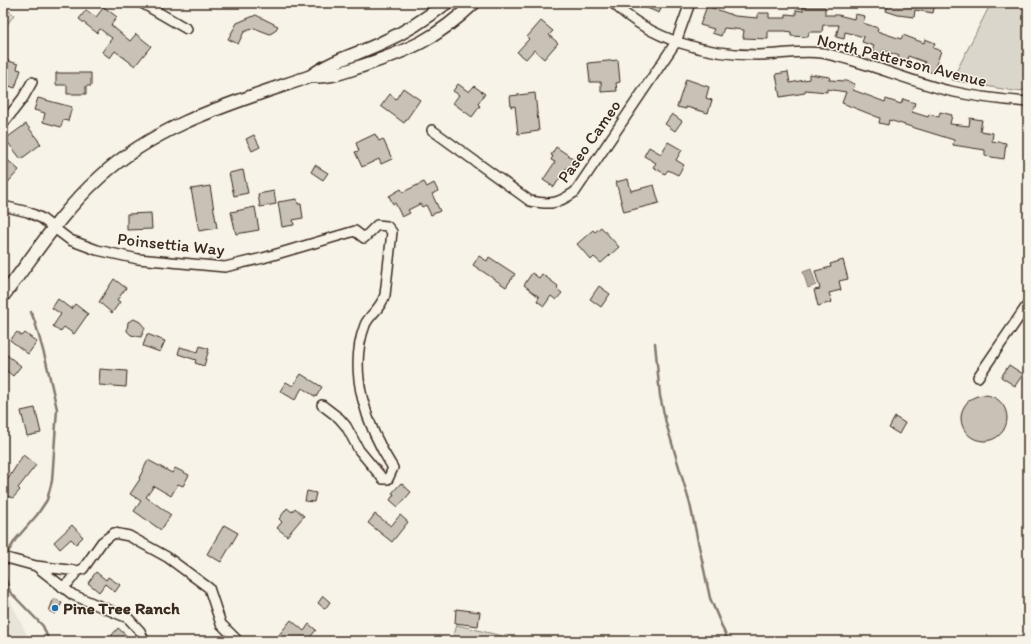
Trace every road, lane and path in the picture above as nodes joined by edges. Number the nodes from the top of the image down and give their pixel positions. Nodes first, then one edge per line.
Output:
1 (142, 3) edge
2 (446, 3) edge
3 (474, 3) edge
4 (613, 3) edge
5 (690, 3) edge
6 (187, 29) dead end
7 (676, 42) junction
8 (311, 76) junction
9 (32, 82) dead end
10 (1028, 102) edge
11 (3, 124) edge
12 (432, 130) dead end
13 (3, 206) edge
14 (54, 230) junction
15 (3, 296) edge
16 (1028, 304) edge
17 (978, 377) dead end
18 (322, 405) dead end
19 (3, 557) edge
20 (36, 566) junction
21 (77, 571) junction
22 (62, 587) junction
23 (144, 641) edge
24 (238, 641) edge

1 - 6 street
2 - 8 main road
3 - 8 main road
4 - 7 street, North Patterson Avenue
5 - 7 street, Paseo Cameo
7 - 10 street, North Patterson Avenue
7 - 12 street, Paseo Cameo
8 - 14 main road
9 - 11 street
13 - 14 street, Poinsettia Way
14 - 15 main road
14 - 18 street, Poinsettia Way
16 - 17 street
19 - 20 street
20 - 21 street
20 - 22 street
21 - 22 street
21 - 24 street
22 - 23 street

